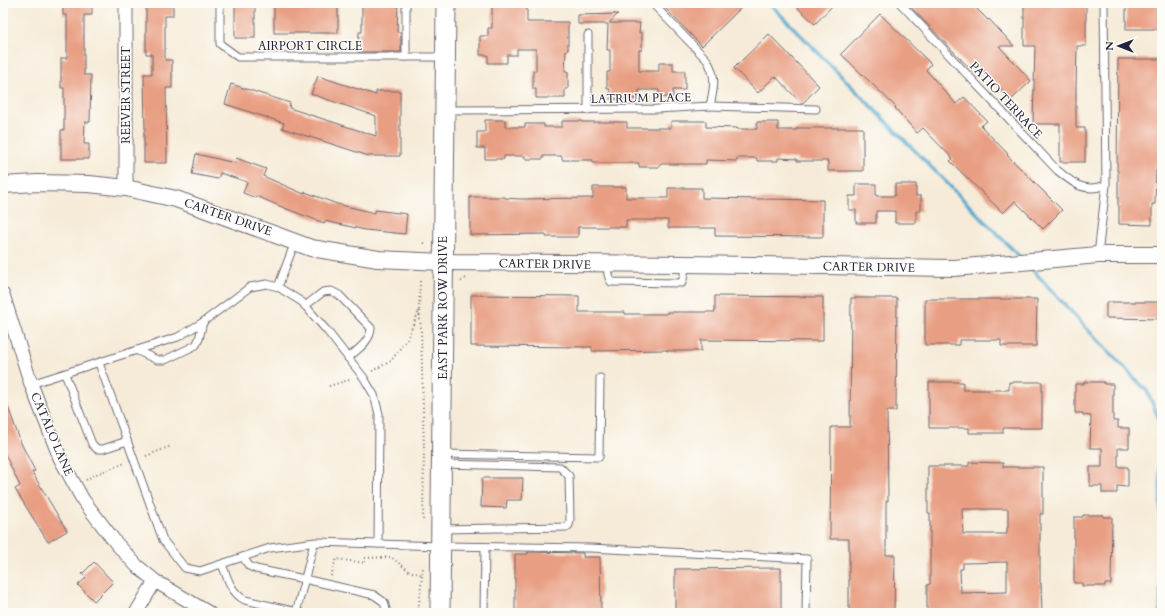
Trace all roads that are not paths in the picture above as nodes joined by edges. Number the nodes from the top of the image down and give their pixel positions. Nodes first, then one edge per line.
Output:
1 (126, 3) edge
2 (220, 3) edge
3 (406, 3) edge
4 (446, 3) edge
5 (652, 3) edge
6 (900, 3) edge
7 (1104, 3) edge
8 (588, 35) dead end
9 (406, 57) junction
10 (446, 57) junction
11 (710, 106) junction
12 (816, 109) dead end
13 (445, 110) junction
14 (588, 110) junction
15 (3, 185) edge
16 (1106, 185) junction
17 (126, 188) junction
18 (296, 242) junction
19 (1098, 255) junction
20 (1162, 255) edge
21 (444, 262) junction
22 (278, 287) junction
23 (3, 295) edge
24 (305, 306) junction
25 (203, 322) junction
26 (136, 350) junction
27 (348, 358) junction
28 (99, 363) junction
29 (65, 374) junction
30 (600, 378) dead end
31 (31, 384) junction
32 (127, 442) junction
33 (442, 459) junction
34 (441, 538) junction
35 (314, 543) junction
36 (378, 544) junction
37 (485, 547) junction
38 (242, 557) junction
39 (222, 564) junction
40 (304, 579) junction
41 (155, 581) junction
42 (136, 613) edge
43 (209, 613) edge
44 (298, 613) edge
45 (387, 613) edge
46 (440, 613) edge
47 (484, 613) edge
48 (806, 613) edge

1 - 17 street, REEVER STREET
2 - 9 lane, AIRPORT CIRCLE
3 - 9 lane
4 - 10 main road, EAST PARK ROW DRIVE
5 - 11 lane
6 - 16 lane, PATIO TERRACE
7 - 16 lane
8 - 14 lane
9 - 10 lane, AIRPORT CIRCLE
10 - 13 main road, EAST PARK ROW DRIVE
11 - 12 lane, LATRIUM PLACE
11 - 14 lane, LATRIUM PLACE
13 - 14 lane, LATRIUM PLACE
13 - 21 main road, EAST PARK ROW DRIVE
15 - 17 street, CARTER DRIVE
16 - 19 lane
17 - 18 street, CARTER DRIVE
18 - 21 street, CARTER DRIVE
18 - 22 lane
19 - 20 street, CARTER DRIVE
19 - 21 street, CARTER DRIVE
21 - 33 main road, EAST PARK ROW DRIVE
22 - 24 lane
22 - 25 lane
23 - 31 street, CATALO LANE
24 - 27 lane
24 - 27 lane
25 - 26 lane
25 - 26 lane
26 - 28 lane
27 - 36 lane
28 - 29 lane
28 - 32 lane
29 - 31 lane
29 - 32 lane
30 - 33 lane
31 - 41 street, CATALO LANE
32 - 39 lane
33 - 34 main road, EAST PARK ROW DRIVE
33 - 34 lane
34 - 36 lane
34 - 37 lane
34 - 46 main road, EAST PARK ROW DRIVE
35 - 36 lane
35 - 38 lane
35 - 40 lane
37 - 47 lane
37 - 48 lane
38 - 39 lane
38 - 40 lane
39 - 44 lane
40 - 44 lane
40 - 45 lane
41 - 42 street
41 - 43 street, CATALO LANE

